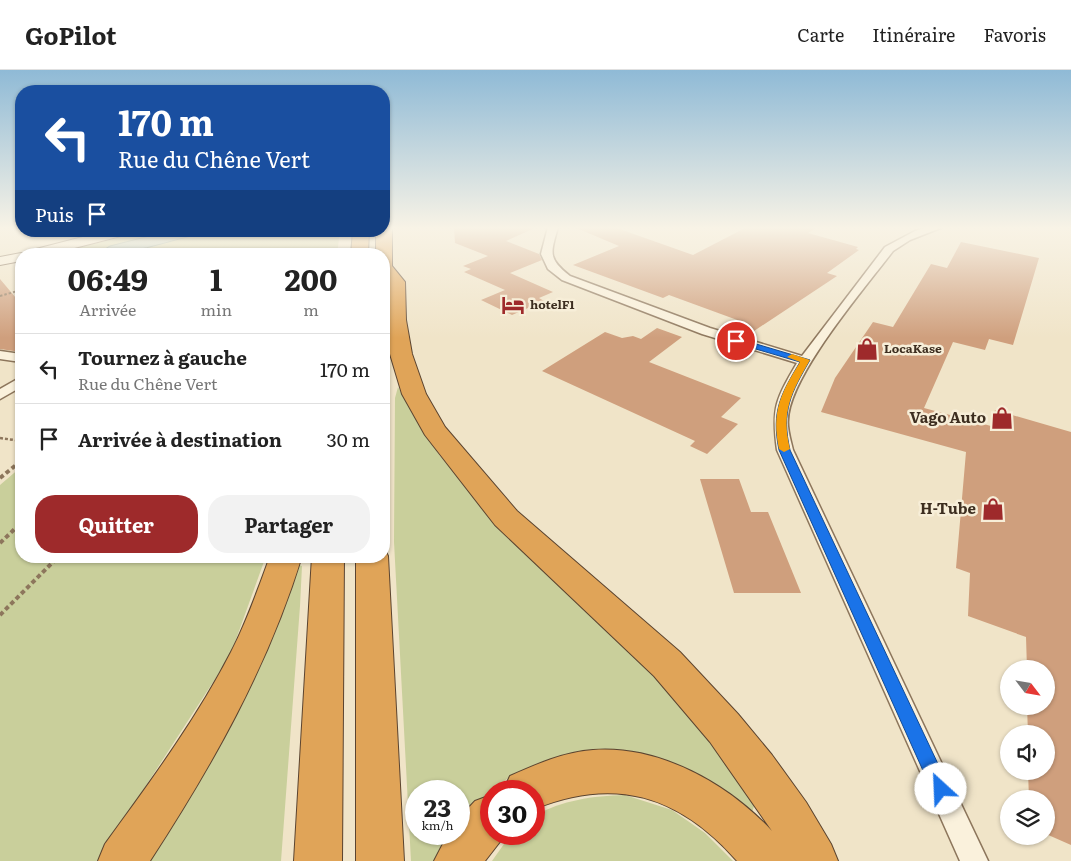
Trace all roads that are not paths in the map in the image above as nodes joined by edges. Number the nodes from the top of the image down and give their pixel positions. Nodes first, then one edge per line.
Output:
1 (551, 264) edge
2 (878, 264) edge
3 (390, 274) edge
4 (0, 356) edge
5 (15, 357) edge
6 (805, 360) junction
7 (15, 384) edge
8 (0, 395) edge
9 (284, 563) edge
10 (328, 563) edge
11 (372, 563) edge
12 (545, 782) edge
13 (480, 829) edge
14 (122, 861) edge
15 (318, 861) edge
16 (380, 861) edge
17 (458, 861) edge
18 (768, 861) edge
19 (814, 861) edge
20 (974, 861) edge

1 - 6 street
2 - 6 street
3 - 19 highway
4 - 5 street
6 - 20 street
7 - 8 street
9 - 14 highway
10 - 15 highway
11 - 16 highway
12 - 18 highway
13 - 17 highway

